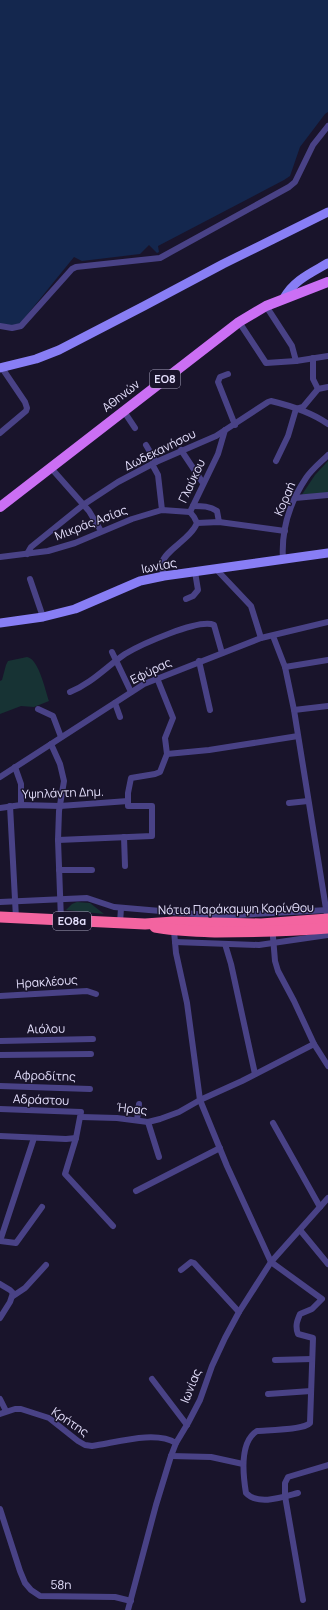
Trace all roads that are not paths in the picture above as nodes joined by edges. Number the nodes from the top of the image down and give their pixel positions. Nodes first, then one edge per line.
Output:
1 (328, 126) edge
2 (328, 212) edge
3 (328, 263) edge
4 (328, 282) edge
5 (284, 298) junction
6 (266, 306) junction
7 (239, 322) junction
8 (0, 326) edge
9 (328, 356) edge
10 (314, 358) junction
11 (296, 361) junction
12 (1, 368) edge
13 (228, 374) dead end
14 (328, 387) edge
15 (318, 389) junction
16 (296, 409) junction
17 (123, 410) junction
18 (328, 424) edge
19 (235, 425) junction
20 (135, 428) dead end
21 (225, 430) junction
22 (0, 433) edge
23 (146, 444) dead end
24 (181, 450) junction
25 (328, 455) edge
26 (276, 461) dead end
27 (154, 463) junction
28 (51, 468) junction
29 (203, 483) junction
30 (328, 495) edge
31 (295, 498) junction
32 (83, 506) junction
33 (0, 507) edge
34 (191, 509) junction
35 (162, 510) junction
36 (219, 522) junction
37 (197, 523) junction
38 (101, 531) junction
39 (285, 531) junction
40 (328, 553) edge
41 (27, 554) junction
42 (0, 557) edge
43 (283, 560) junction
44 (216, 569) junction
45 (195, 572) junction
46 (164, 576) junction
47 (30, 579) dead end
48 (186, 598) dead end
49 (43, 617) junction
50 (0, 622) edge
51 (328, 622) edge
52 (273, 636) junction
53 (261, 638) junction
54 (112, 652) dead end
55 (222, 653) junction
56 (328, 660) edge
57 (117, 662) junction
58 (199, 662) junction
59 (285, 668) junction
60 (157, 678) junction
61 (70, 692) dead end
62 (131, 692) junction
63 (115, 703) junction
64 (328, 706) edge
65 (38, 710) dead end
66 (210, 710) dead end
67 (294, 710) junction
68 (120, 717) dead end
69 (298, 736) junction
70 (61, 737) junction
71 (51, 744) junction
72 (167, 754) junction
73 (15, 767) junction
74 (1, 775) edge
75 (128, 801) junction
76 (308, 801) junction
77 (289, 803) dead end
78 (21, 805) junction
79 (10, 806) junction
80 (60, 806) junction
81 (0, 808) edge
82 (124, 837) junction
83 (58, 840) junction
84 (125, 866) dead end
85 (59, 870) junction
86 (92, 870) dead end
87 (60, 899) junction
88 (15, 901) junction
89 (0, 902) edge
90 (121, 908) junction
91 (328, 915) edge
92 (0, 917) edge
93 (16, 918) junction
94 (61, 920) junction
95 (218, 920) junction
96 (120, 923) junction
97 (145, 924) junction
98 (328, 928) edge
99 (174, 931) junction
100 (328, 935) edge
101 (273, 940) junction
102 (175, 942) junction
103 (225, 944) junction
104 (96, 994) dead end
105 (0, 996) edge
106 (93, 1039) dead end
107 (0, 1041) edge
108 (314, 1044) junction
109 (92, 1054) dead end
110 (0, 1056) edge
111 (328, 1066) edge
112 (254, 1074) junction
113 (0, 1086) edge
114 (90, 1089) dead end
115 (200, 1100) junction
116 (139, 1104) dead end
117 (0, 1109) edge
118 (81, 1115) junction
119 (137, 1120) junction
120 (148, 1122) junction
121 (273, 1123) dead end
122 (0, 1136) edge
123 (34, 1138) junction
124 (76, 1138) junction
125 (220, 1148) junction
126 (159, 1157) dead end
127 (136, 1191) dead end
128 (328, 1198) edge
129 (42, 1207) dead end
130 (320, 1207) junction
131 (113, 1226) dead end
132 (300, 1230) junction
133 (0, 1241) edge
134 (271, 1262) junction
135 (328, 1264) edge
136 (46, 1265) dead end
137 (181, 1270) dead end
138 (0, 1284) edge
139 (13, 1296) junction
140 (238, 1312) junction
141 (0, 1318) edge
142 (312, 1359) junction
143 (275, 1360) dead end
144 (152, 1379) dead end
145 (311, 1391) junction
146 (268, 1394) dead end
147 (0, 1399) edge
148 (3, 1412) edge
149 (187, 1425) junction
150 (176, 1443) junction
151 (171, 1456) junction
152 (243, 1464) junction
153 (328, 1465) edge
154 (298, 1493) dead end
155 (285, 1496) junction
156 (0, 1509) edge
157 (302, 1600) dead end
158 (131, 1601) junction
159 (128, 1610) edge

1 - 8 street
2 - 12 street
3 - 5 street
4 - 5 main road, Αθηνών / ΕΟ8
5 - 6 main road, Αθηνών / ΕΟ8
6 - 7 main road, Αθηνών / ΕΟ8
6 - 11 street
7 - 11 street
7 - 17 main road, Αθηνών / ΕΟ8
9 - 10 street
10 - 11 street
10 - 15 street
12 - 22 street
13 - 19 street
14 - 15 street
15 - 16 street
16 - 18 street, Δωδεκανήσου
16 - 19 street, Δωδεκανήσου
16 - 26 street
17 - 20 street
17 - 28 main road, Αθηνών / ΕΟ8
19 - 21 street, Δωδεκανήσου
21 - 24 street, Δωδεκανήσου
21 - 29 street, Γλαύκου
23 - 27 street
24 - 27 street, Δωδεκανήσου
24 - 29 street
25 - 31 street, Κοραή
27 - 32 street, Δωδεκανήσου
27 - 35 street
28 - 32 street
28 - 33 main road, Αθηνών / ΕΟ8
29 - 34 street, Γλαύκου
30 - 31 street
31 - 39 street, Κοραή
32 - 38 street
32 - 41 street, Δωδεκανήσου
34 - 35 street, Μικράς Ασίας
34 - 36 street, Μικράς Ασίας
34 - 37 street, Γλαύκου
35 - 38 street, Μικράς Ασίας
36 - 37 street
36 - 39 street
37 - 46 street
38 - 41 street, Μικράς Ασίας
39 - 43 street, Κοραή
40 - 43 street, Ιωνίας
41 - 42 street, Μικράς Ασίας
43 - 44 street, Ιωνίας
44 - 45 street, Ιωνίας
44 - 53 street
45 - 46 street, Ιωνίας
45 - 48 street
46 - 49 street, Ιωνίας
47 - 49 street
49 - 50 street, Ιωνίας
51 - 52 street, Εφύρας
52 - 53 street, Εφύρας
52 - 59 street
53 - 55 street, Εφύρας
54 - 57 street
55 - 57 street
55 - 58 street, Εφύρας
56 - 59 street
57 - 61 street
57 - 62 street
58 - 60 street, Εφύρας
58 - 66 street
59 - 67 street
60 - 62 street, Εφύρας
60 - 72 street
62 - 63 street, Εφύρας
63 - 68 street
63 - 70 street, Εφύρας
64 - 67 street
65 - 70 street
67 - 69 street
69 - 72 street
69 - 76 street
70 - 71 street, Εφύρας
71 - 73 street, Εφύρας
71 - 80 street
72 - 75 street
73 - 74 street, Εφύρας
73 - 78 street
75 - 80 street, Υψηλάντη Δημ.
75 - 82 street
76 - 77 street
76 - 91 street
78 - 79 street, Υψηλάντη Δημ.
78 - 80 street, Υψηλάντη Δημ.
79 - 81 street, Υψηλάντη Δημ.
79 - 88 street
80 - 83 street
82 - 83 street
82 - 84 street
83 - 85 street
85 - 86 street
85 - 87 street
87 - 88 street
87 - 90 street
87 - 94 street
88 - 89 street
88 - 93 street
90 - 95 street
90 - 96 street
91 - 95 street
91 - 95 highway, Νότια Παράκαμψη Κορίνθου / ΕΟ8α
92 - 93 highway, Νότια Παράκαμψη Κορίνθου / ΕΟ8α
93 - 94 highway, Νότια Παράκαμψη Κορίνθου / ΕΟ8α
94 - 96 highway, Νότια Παράκαμψη Κορίνθου / ΕΟ8α
95 - 97 highway, Νότια Παράκαμψη Κορίνθου / ΕΟ8α
96 - 97 highway, Νότια Παράκαμψη Κορίνθου / ΕΟ8α
97 - 99 highway, Νότια Παράκαμψη Κορίνθου / ΕΟ8α
98 - 99 highway, Νότια Παράκαμψη Κορίνθου / ΕΟ8α
99 - 102 street
100 - 101 street
101 - 103 street
101 - 108 street
102 - 103 street
102 - 115 street
103 - 112 street
104 - 105 street, Ηρακλέους
106 - 107 street, Αιόλου
108 - 111 street
108 - 112 street, Ήρας
109 - 110 street
112 - 115 street, Ήρας
113 - 114 street, Αφροδίτης
115 - 120 street, Ήρας
115 - 125 street
116 - 119 street
117 - 118 street, Αδράστου
118 - 119 street, Ήρας
118 - 124 street
119 - 120 street, Ήρας
120 - 126 street
121 - 130 street
122 - 123 street
123 - 124 street
123 - 133 street
124 - 131 street
125 - 127 street
125 - 134 street
128 - 130 street, Ιωνίας
129 - 133 street
130 - 132 street, Ιωνίας
132 - 134 street, Ιωνίας
132 - 135 street
134 - 140 street, Ιωνίας
134 - 142 street
136 - 139 street
137 - 140 street
138 - 139 street
139 - 141 street
140 - 149 street, Ιωνίας
142 - 143 street
142 - 145 street
144 - 149 street
145 - 146 street
145 - 152 street
147 - 148 street
148 - 150 street, Κρήτης
149 - 150 street, Ιωνίας
150 - 151 street, Ιωνίας
151 - 152 street
151 - 158 street, Ιωνίας
152 - 155 street
153 - 155 street
154 - 155 street
155 - 157 street
156 - 158 street, 58η
158 - 159 street, Ιωνίας

